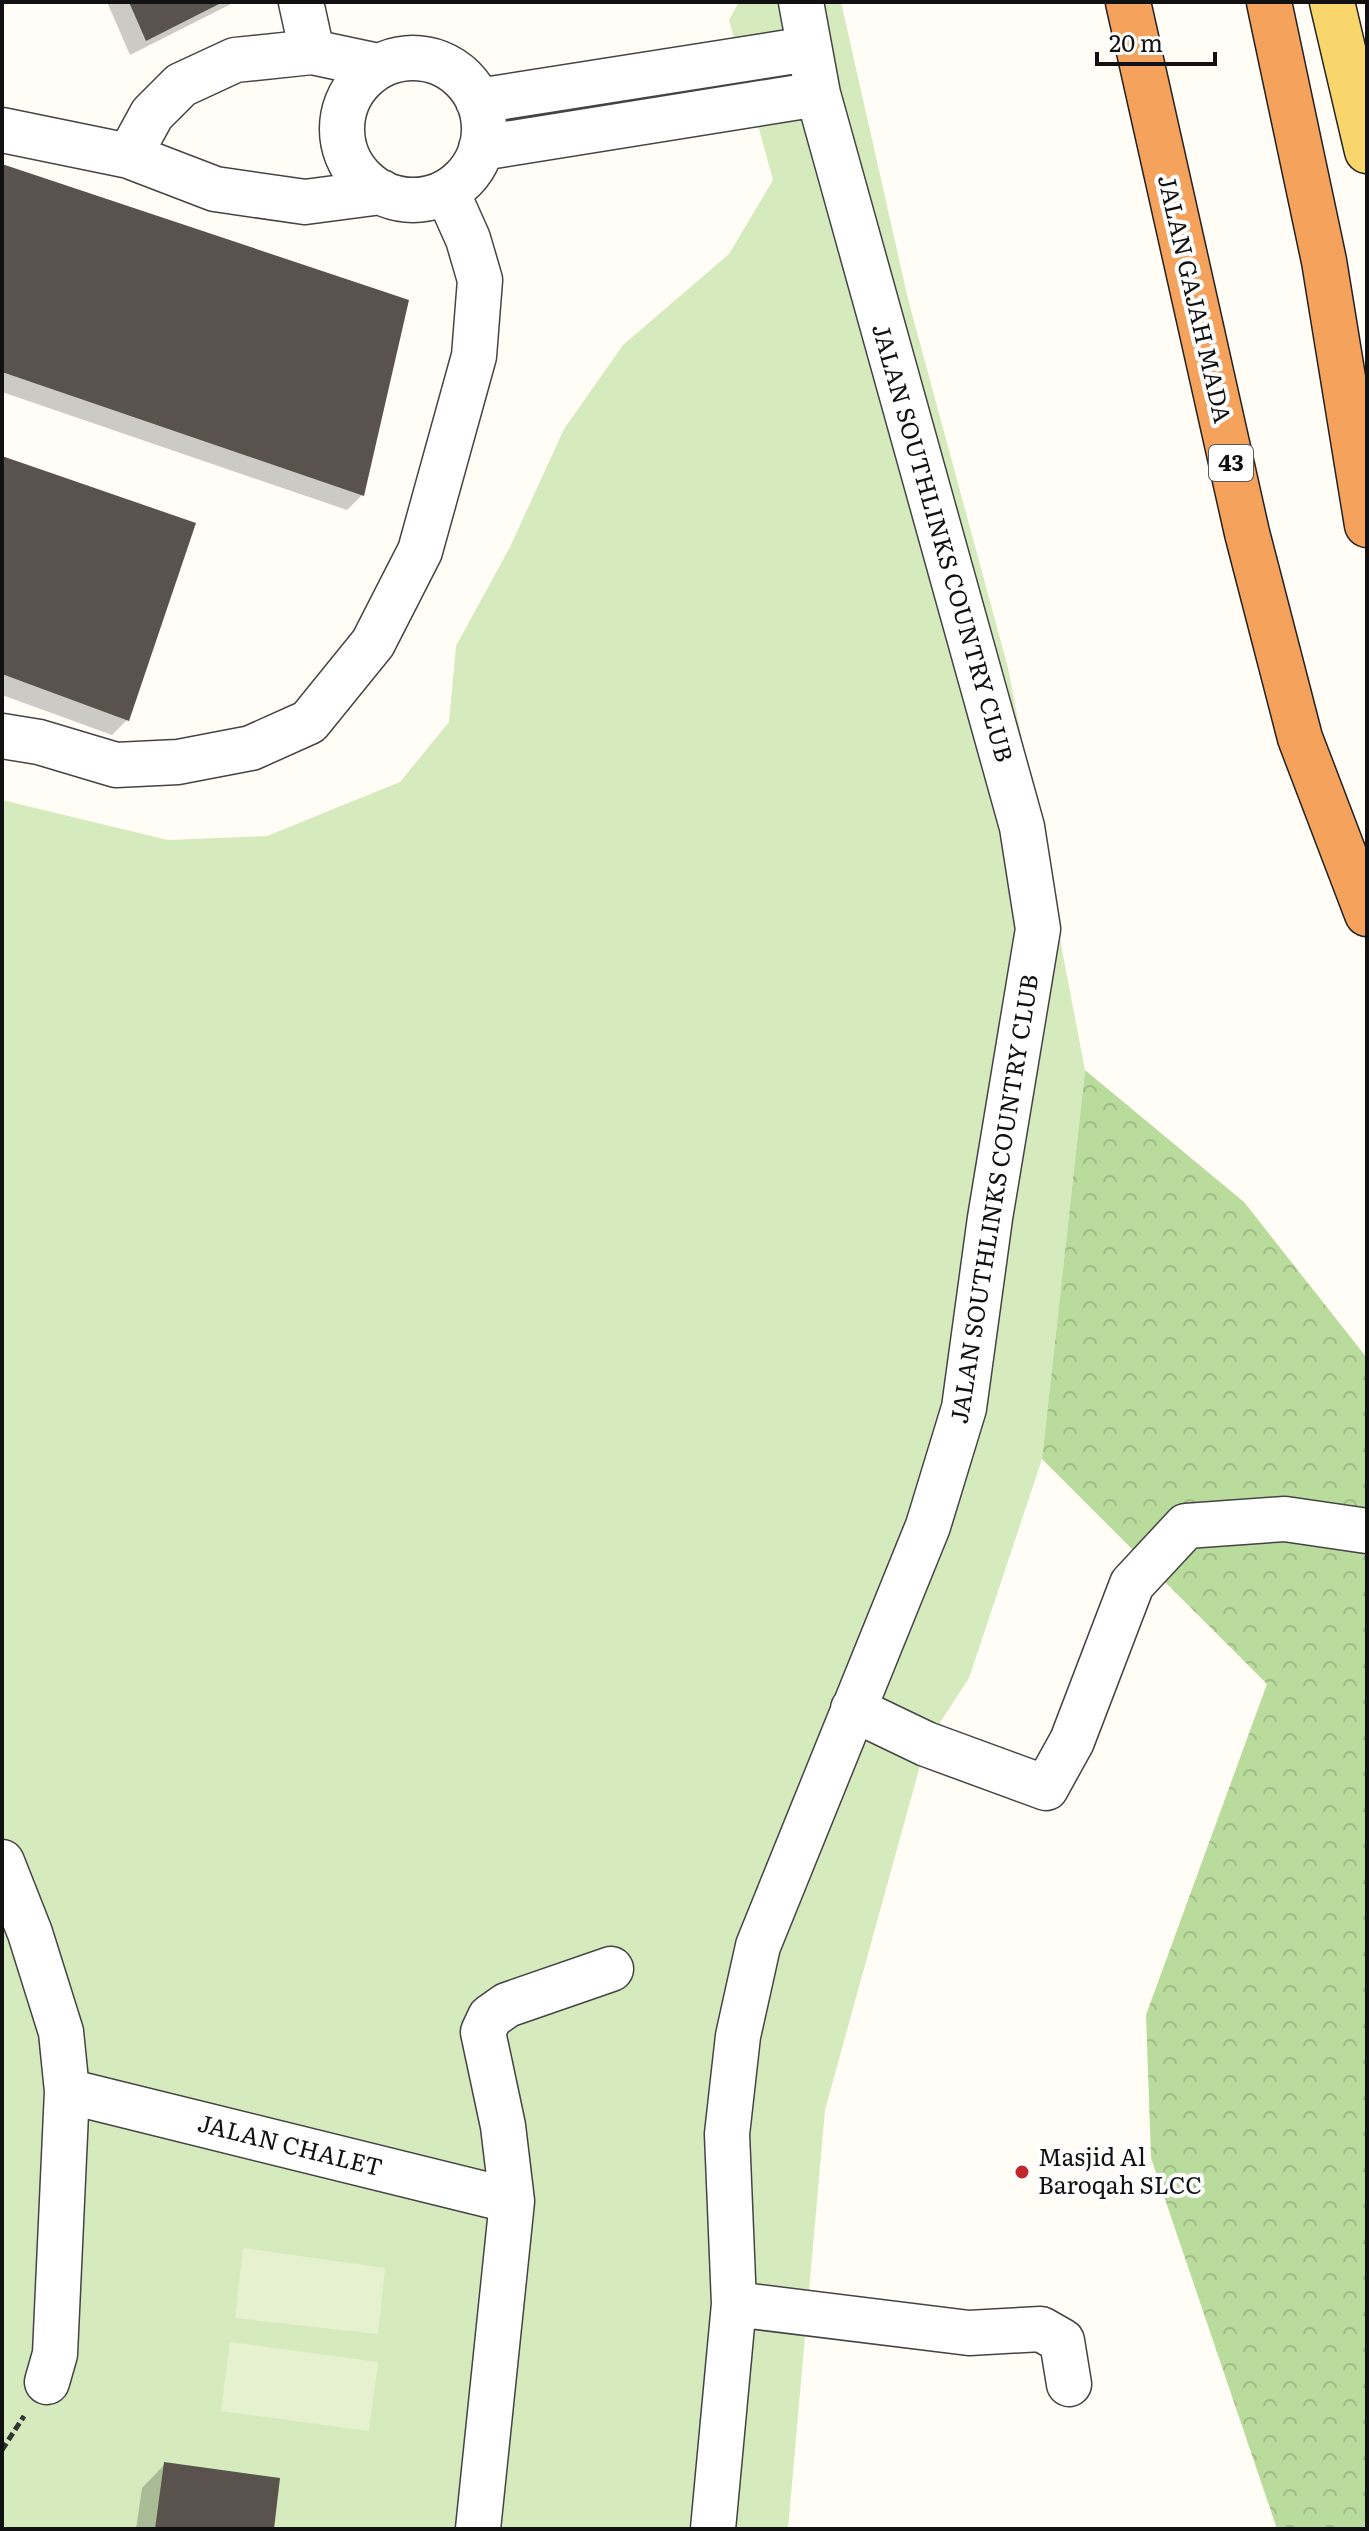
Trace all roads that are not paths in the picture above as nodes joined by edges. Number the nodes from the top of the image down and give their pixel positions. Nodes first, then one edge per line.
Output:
1 (301, 2) edge
2 (801, 2) edge
3 (1128, 2) edge
4 (1269, 2) edge
5 (1332, 2) edge
6 (808, 49) junction
7 (312, 52) junction
8 (378, 66) junction
9 (818, 94) junction
10 (478, 101) junction
11 (2, 130) edge
12 (481, 148) junction
13 (1367, 151) edge
14 (129, 156) junction
15 (381, 192) junction
16 (447, 192) junction
17 (1367, 525) edge
18 (2, 736) edge
19 (1367, 914) edge
20 (1367, 1531) edge
21 (853, 1709) junction
22 (2, 1862) edge
23 (611, 1969) dead end
24 (67, 2091) junction
25 (512, 2201) junction
26 (734, 2304) junction
27 (47, 2382) dead end
28 (1069, 2384) dead end
29 (478, 2529) edge
30 (713, 2529) edge

1 - 7 street
2 - 6 street, JALAN SOUTHLINKS COUNTRY CLUB
3 - 19 highway, JALAN GAJAH MADA / 43
4 - 17 highway
5 - 13 main road
6 - 9 street, JALAN SOUTHLINKS COUNTRY CLUB
6 - 10 street
7 - 8 street
7 - 14 street
8 - 10 street
8 - 15 street
9 - 12 street
9 - 21 street, JALAN SOUTHLINKS COUNTRY CLUB
10 - 12 street
11 - 14 street
12 - 16 street
14 - 15 street
15 - 16 street
16 - 18 street
20 - 21 street
21 - 26 street, JALAN SOUTHLINKS COUNTRY CLUB
22 - 24 street
23 - 25 street
24 - 25 street, JALAN CHALET
24 - 27 street
25 - 29 street
26 - 28 street
26 - 30 street, JALAN SOUTHLINKS COUNTRY CLUB

